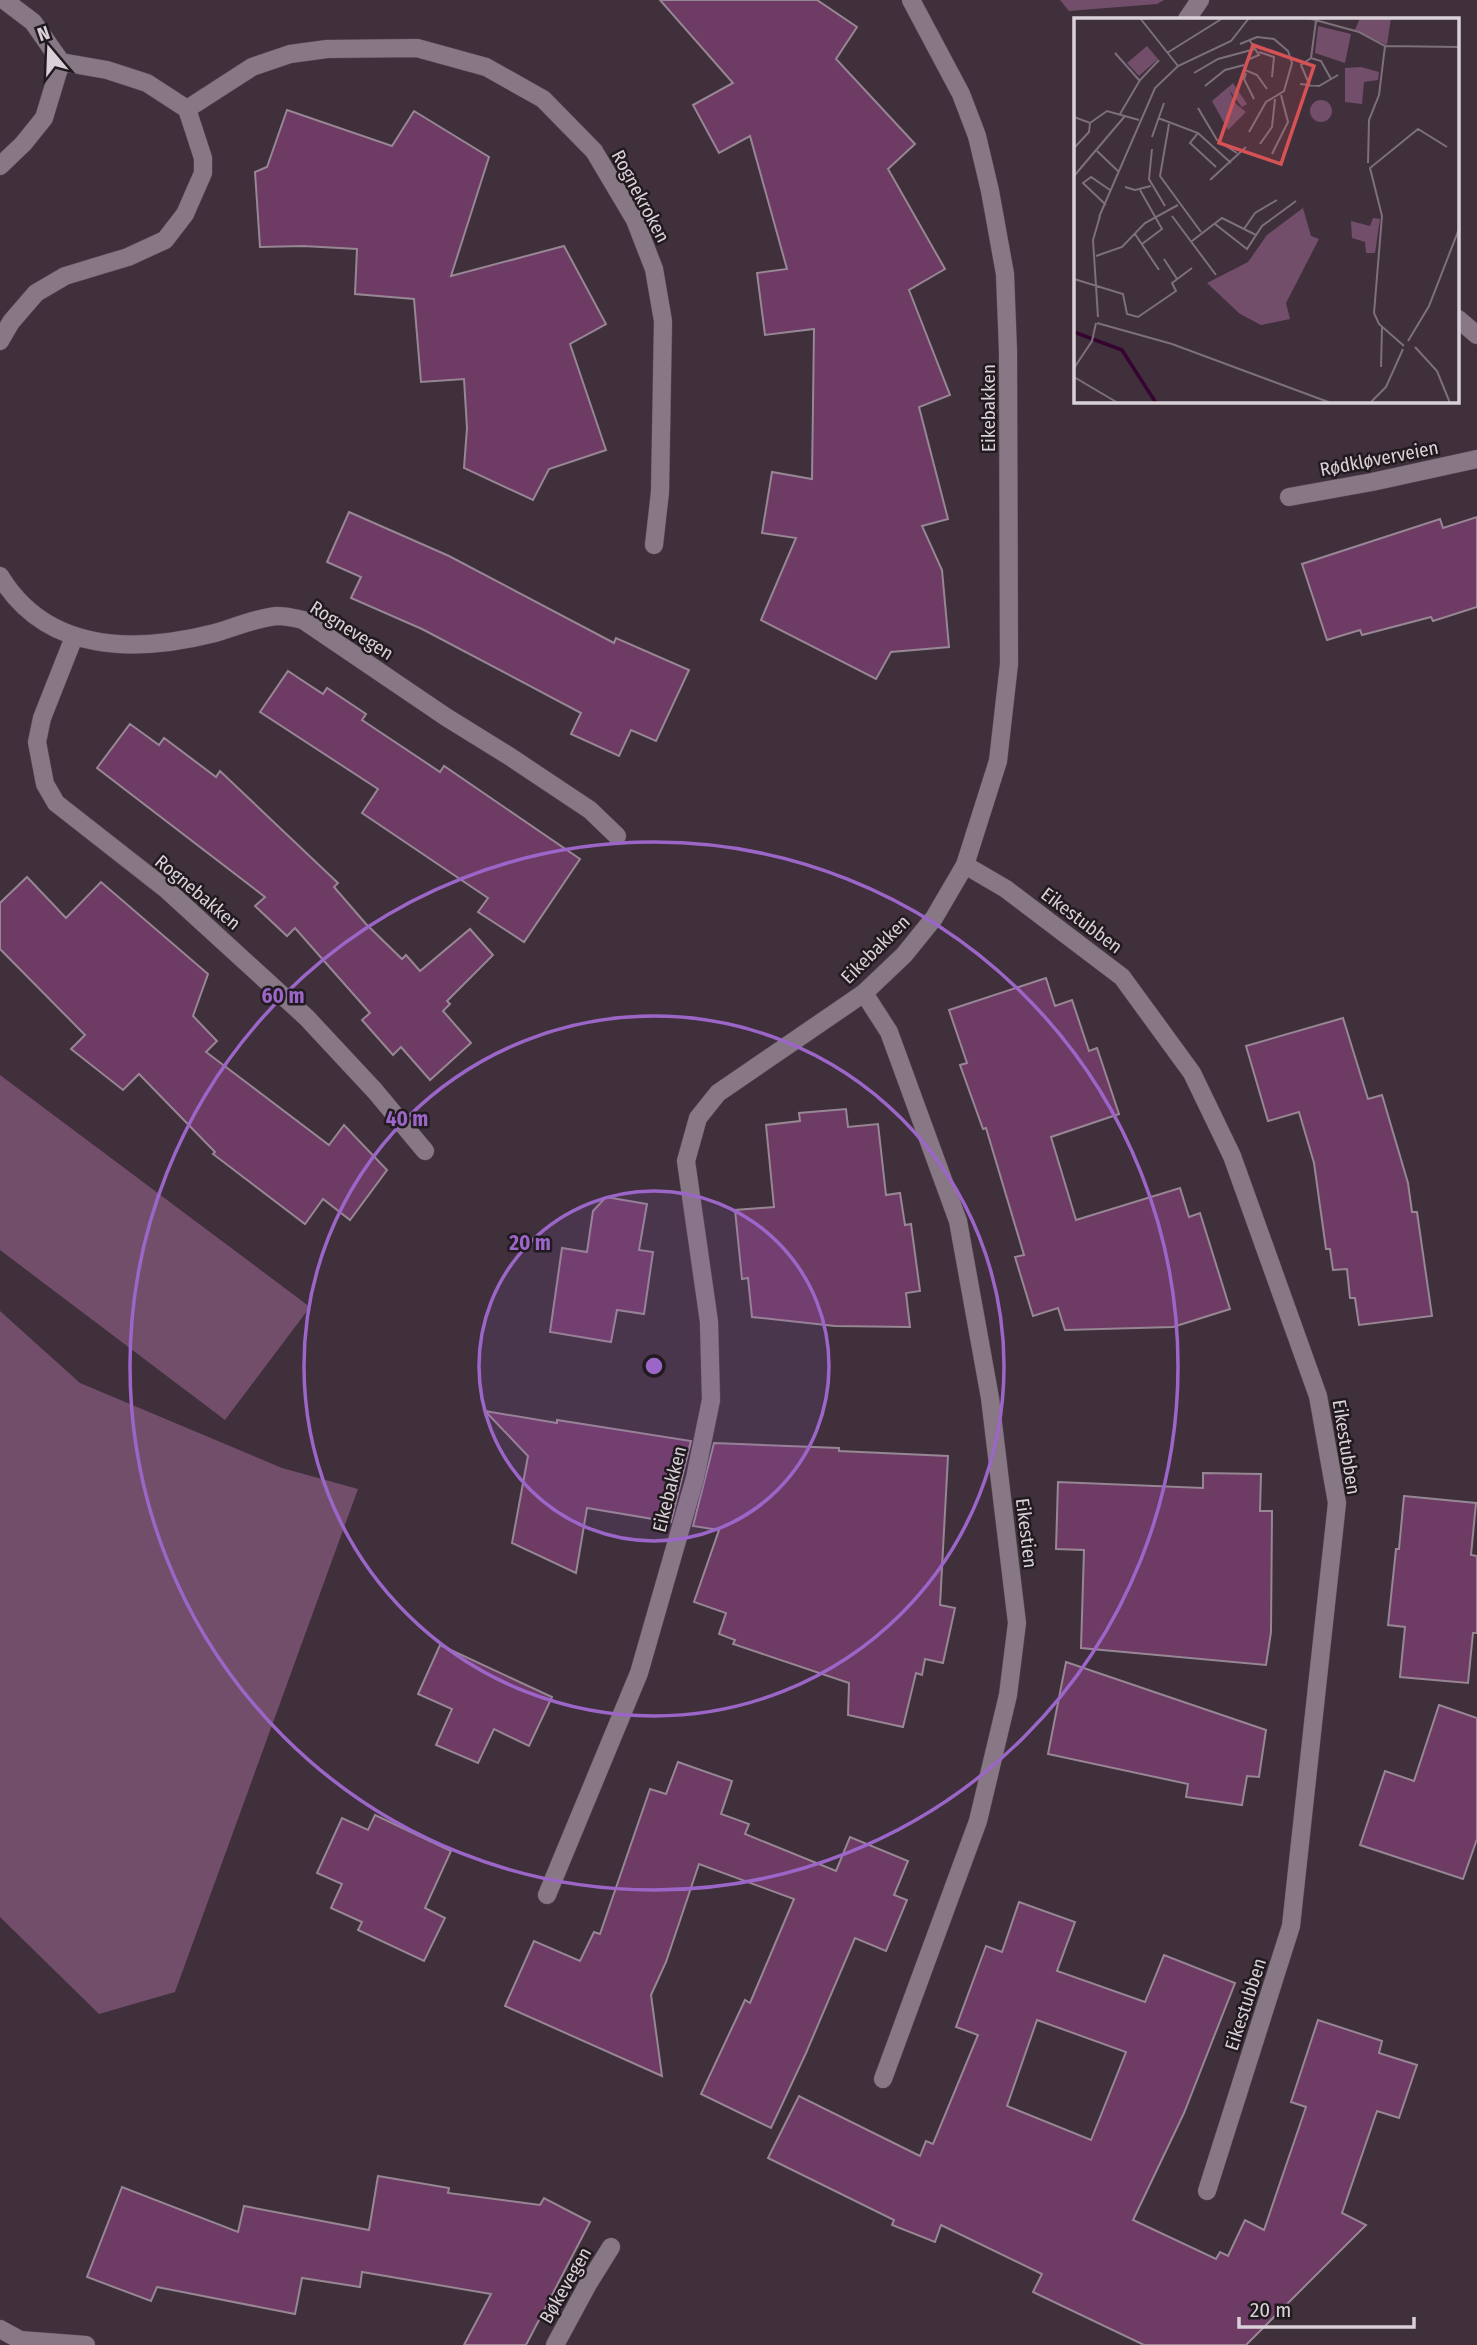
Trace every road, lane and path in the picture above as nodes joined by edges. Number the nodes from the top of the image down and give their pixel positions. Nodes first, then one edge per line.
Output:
1 (5, 0) edge
2 (911, 0) edge
3 (1200, 0) edge
4 (1188, 18) edge
5 (61, 62) junction
6 (187, 109) junction
7 (0, 166) edge
8 (1460, 320) edge
9 (1477, 335) edge
10 (0, 341) edge
11 (1477, 459) edge
12 (1289, 497) dead end
13 (654, 545) dead end
14 (0, 576) edge
15 (74, 637) junction
16 (617, 836) dead end
17 (965, 864) junction
18 (864, 993) junction
19 (425, 1151) dead end
20 (547, 1895) dead end
21 (883, 2079) dead end
22 (1207, 2191) dead end
23 (611, 2247) dead end
24 (0, 2329) edge
25 (19, 2343) edge
26 (86, 2345) edge
27 (555, 2345) edge

1 - 5 street
2 - 17 street, Eikebakken
3 - 4 street
5 - 6 street
5 - 7 street
6 - 10 street
6 - 13 street, Rognekroken
8 - 9 street
11 - 12 street, Rødkløverveien
14 - 15 street, Rognevegen
15 - 16 street, Rognevegen
15 - 19 street, Rognebakken
17 - 18 street, Eikebakken
17 - 22 street, Eikestubben
18 - 20 street, Eikebakken
18 - 21 street, Eikestien
23 - 27 street, Bøkevegen
24 - 25 street
25 - 26 street

